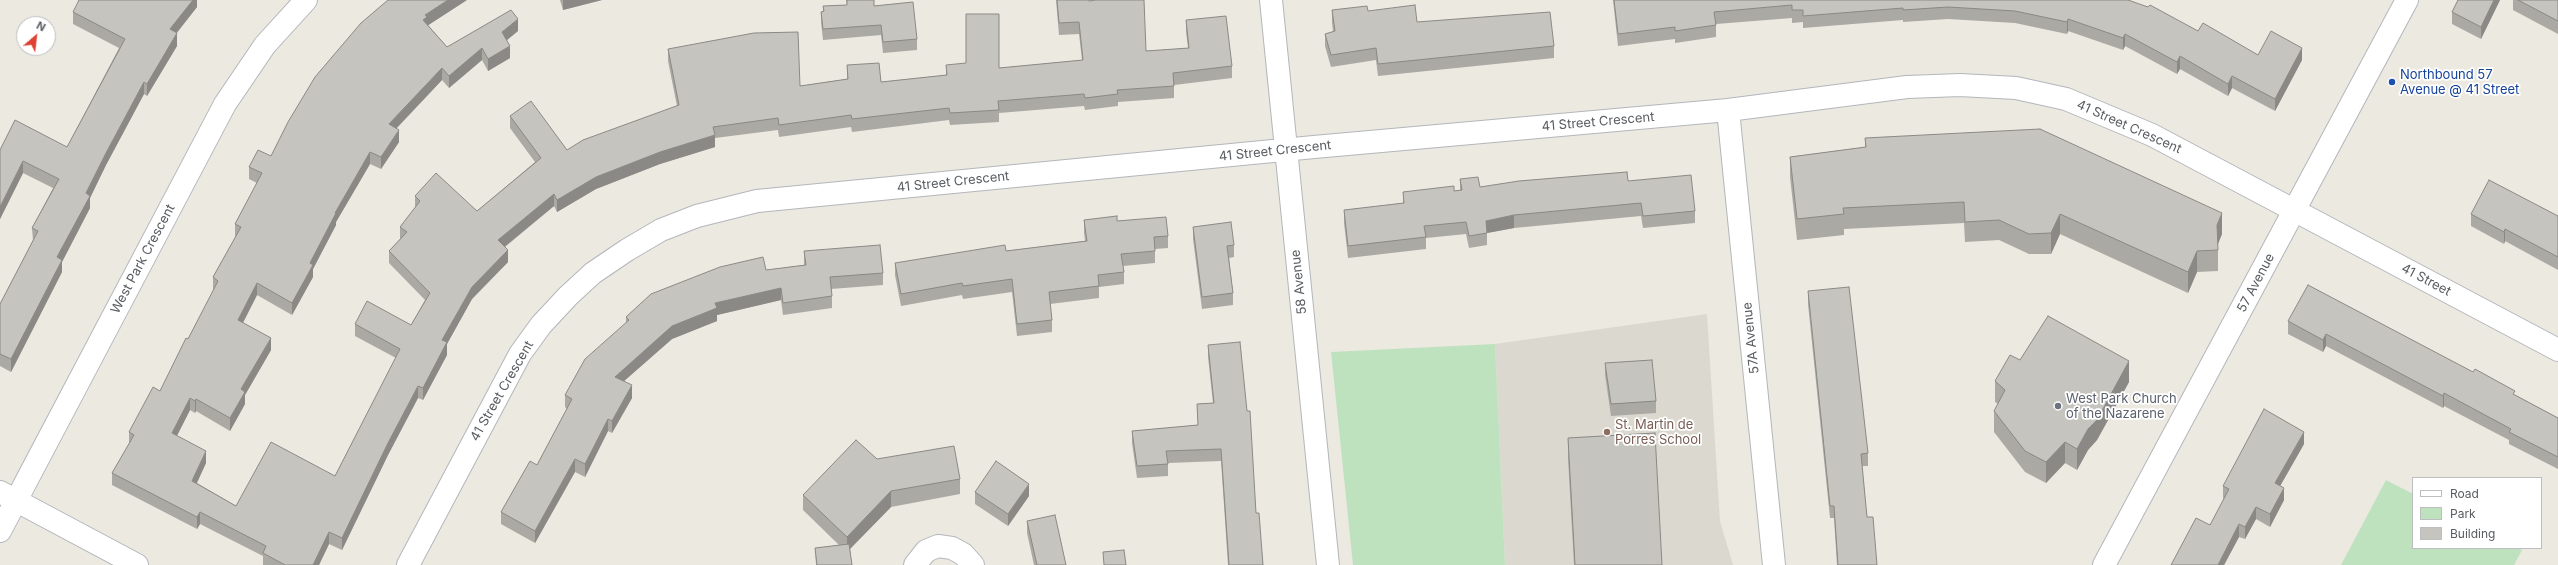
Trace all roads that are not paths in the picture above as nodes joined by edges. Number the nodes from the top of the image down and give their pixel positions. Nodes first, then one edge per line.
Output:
1 (306, 0) edge
2 (1271, 0) edge
3 (2408, 0) edge
4 (1728, 110) junction
5 (1286, 149) junction
6 (2295, 210) junction
7 (2558, 350) edge
8 (8, 496) edge
9 (0, 531) edge
10 (137, 565) edge
11 (408, 565) edge
12 (915, 565) edge
13 (973, 565) edge
14 (1328, 565) edge
15 (1774, 565) edge
16 (2104, 565) edge

1 - 8 street, West Park Crescent
2 - 5 street, 58 Avenue
3 - 6 street, 57 Avenue
4 - 5 street, 41 Street Crescent
4 - 6 street, 41 Street Crescent
4 - 15 street, 57A Avenue
5 - 11 street, 41 Street Crescent
5 - 14 street, 58 Avenue
6 - 7 street, 41 Street
6 - 16 street, 57 Avenue
8 - 9 street, West Park Crescent
8 - 10 street
12 - 13 street

